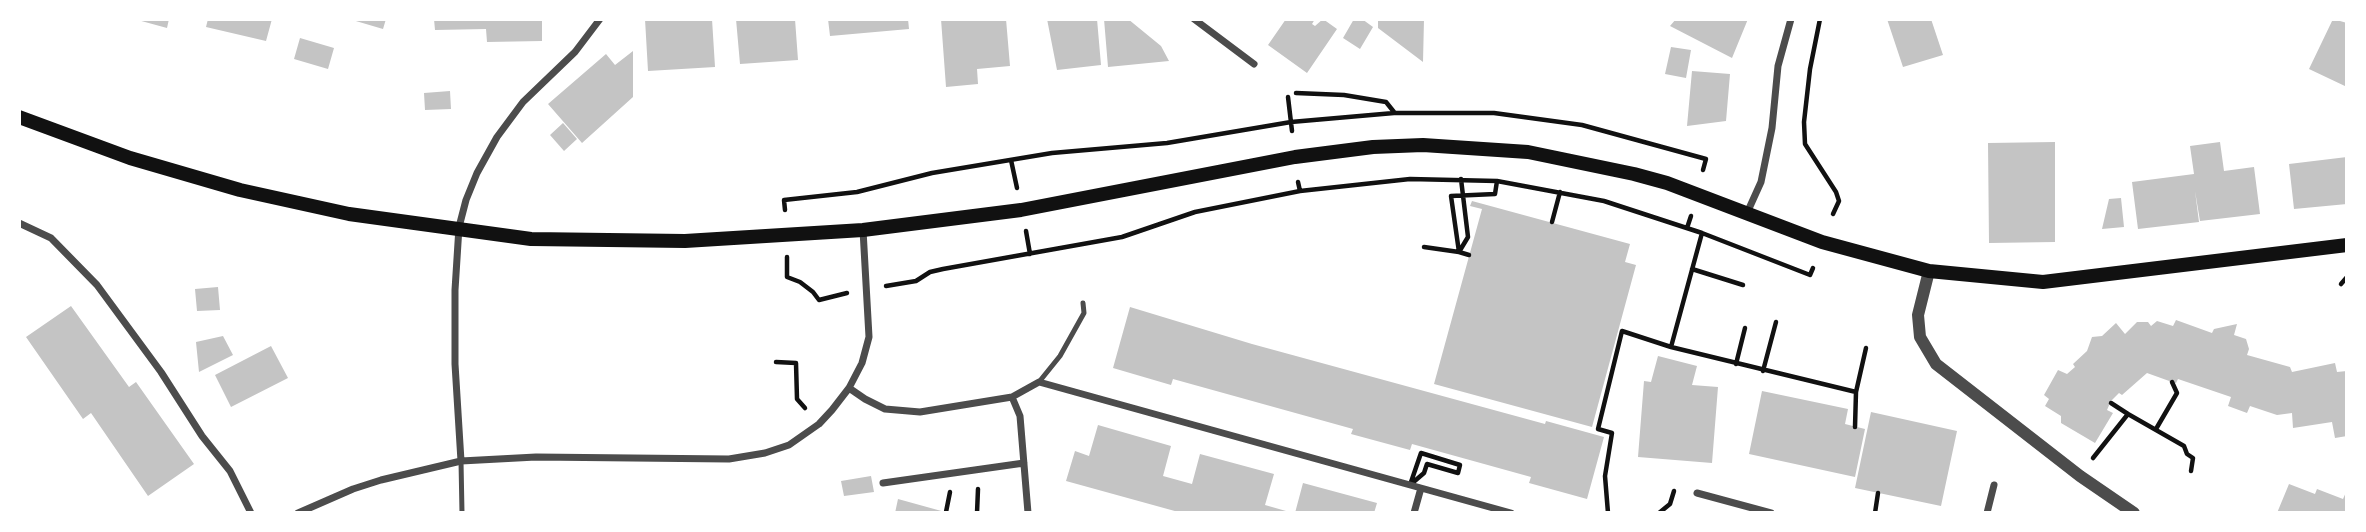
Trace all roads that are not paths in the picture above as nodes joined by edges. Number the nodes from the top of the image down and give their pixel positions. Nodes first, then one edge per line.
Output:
1 (600, 19) edge
2 (1194, 19) edge
3 (1791, 19) edge
4 (1254, 64) dead end
5 (19, 117) edge
6 (1747, 213) junction
7 (19, 223) edge
8 (863, 230) junction
9 (2347, 245) edge
10 (1929, 271) junction
11 (1083, 303) dead end
12 (1039, 382) junction
13 (849, 388) junction
14 (1012, 397) junction
15 (461, 461) junction
16 (1024, 463) junction
17 (883, 483) dead end
18 (1994, 485) dead end
19 (1421, 488) junction
20 (1696, 493) dead end
21 (251, 513) edge
22 (298, 513) edge
23 (462, 513) edge
24 (1028, 513) edge
25 (1414, 513) edge
26 (1511, 513) edge
27 (1771, 513) edge
28 (1987, 513) edge
29 (2134, 513) edge

1 - 15 street
2 - 4 street
3 - 6 street
5 - 8 main road
6 - 8 main road
6 - 10 main road
7 - 21 street
8 - 13 street
9 - 10 main road
10 - 29 street
11 - 12 lane
12 - 14 street
12 - 19 street
13 - 14 street
13 - 15 street
14 - 16 street
15 - 22 street
15 - 23 lane
16 - 17 street
16 - 24 street
18 - 28 street
19 - 25 street
19 - 26 street
20 - 27 street

